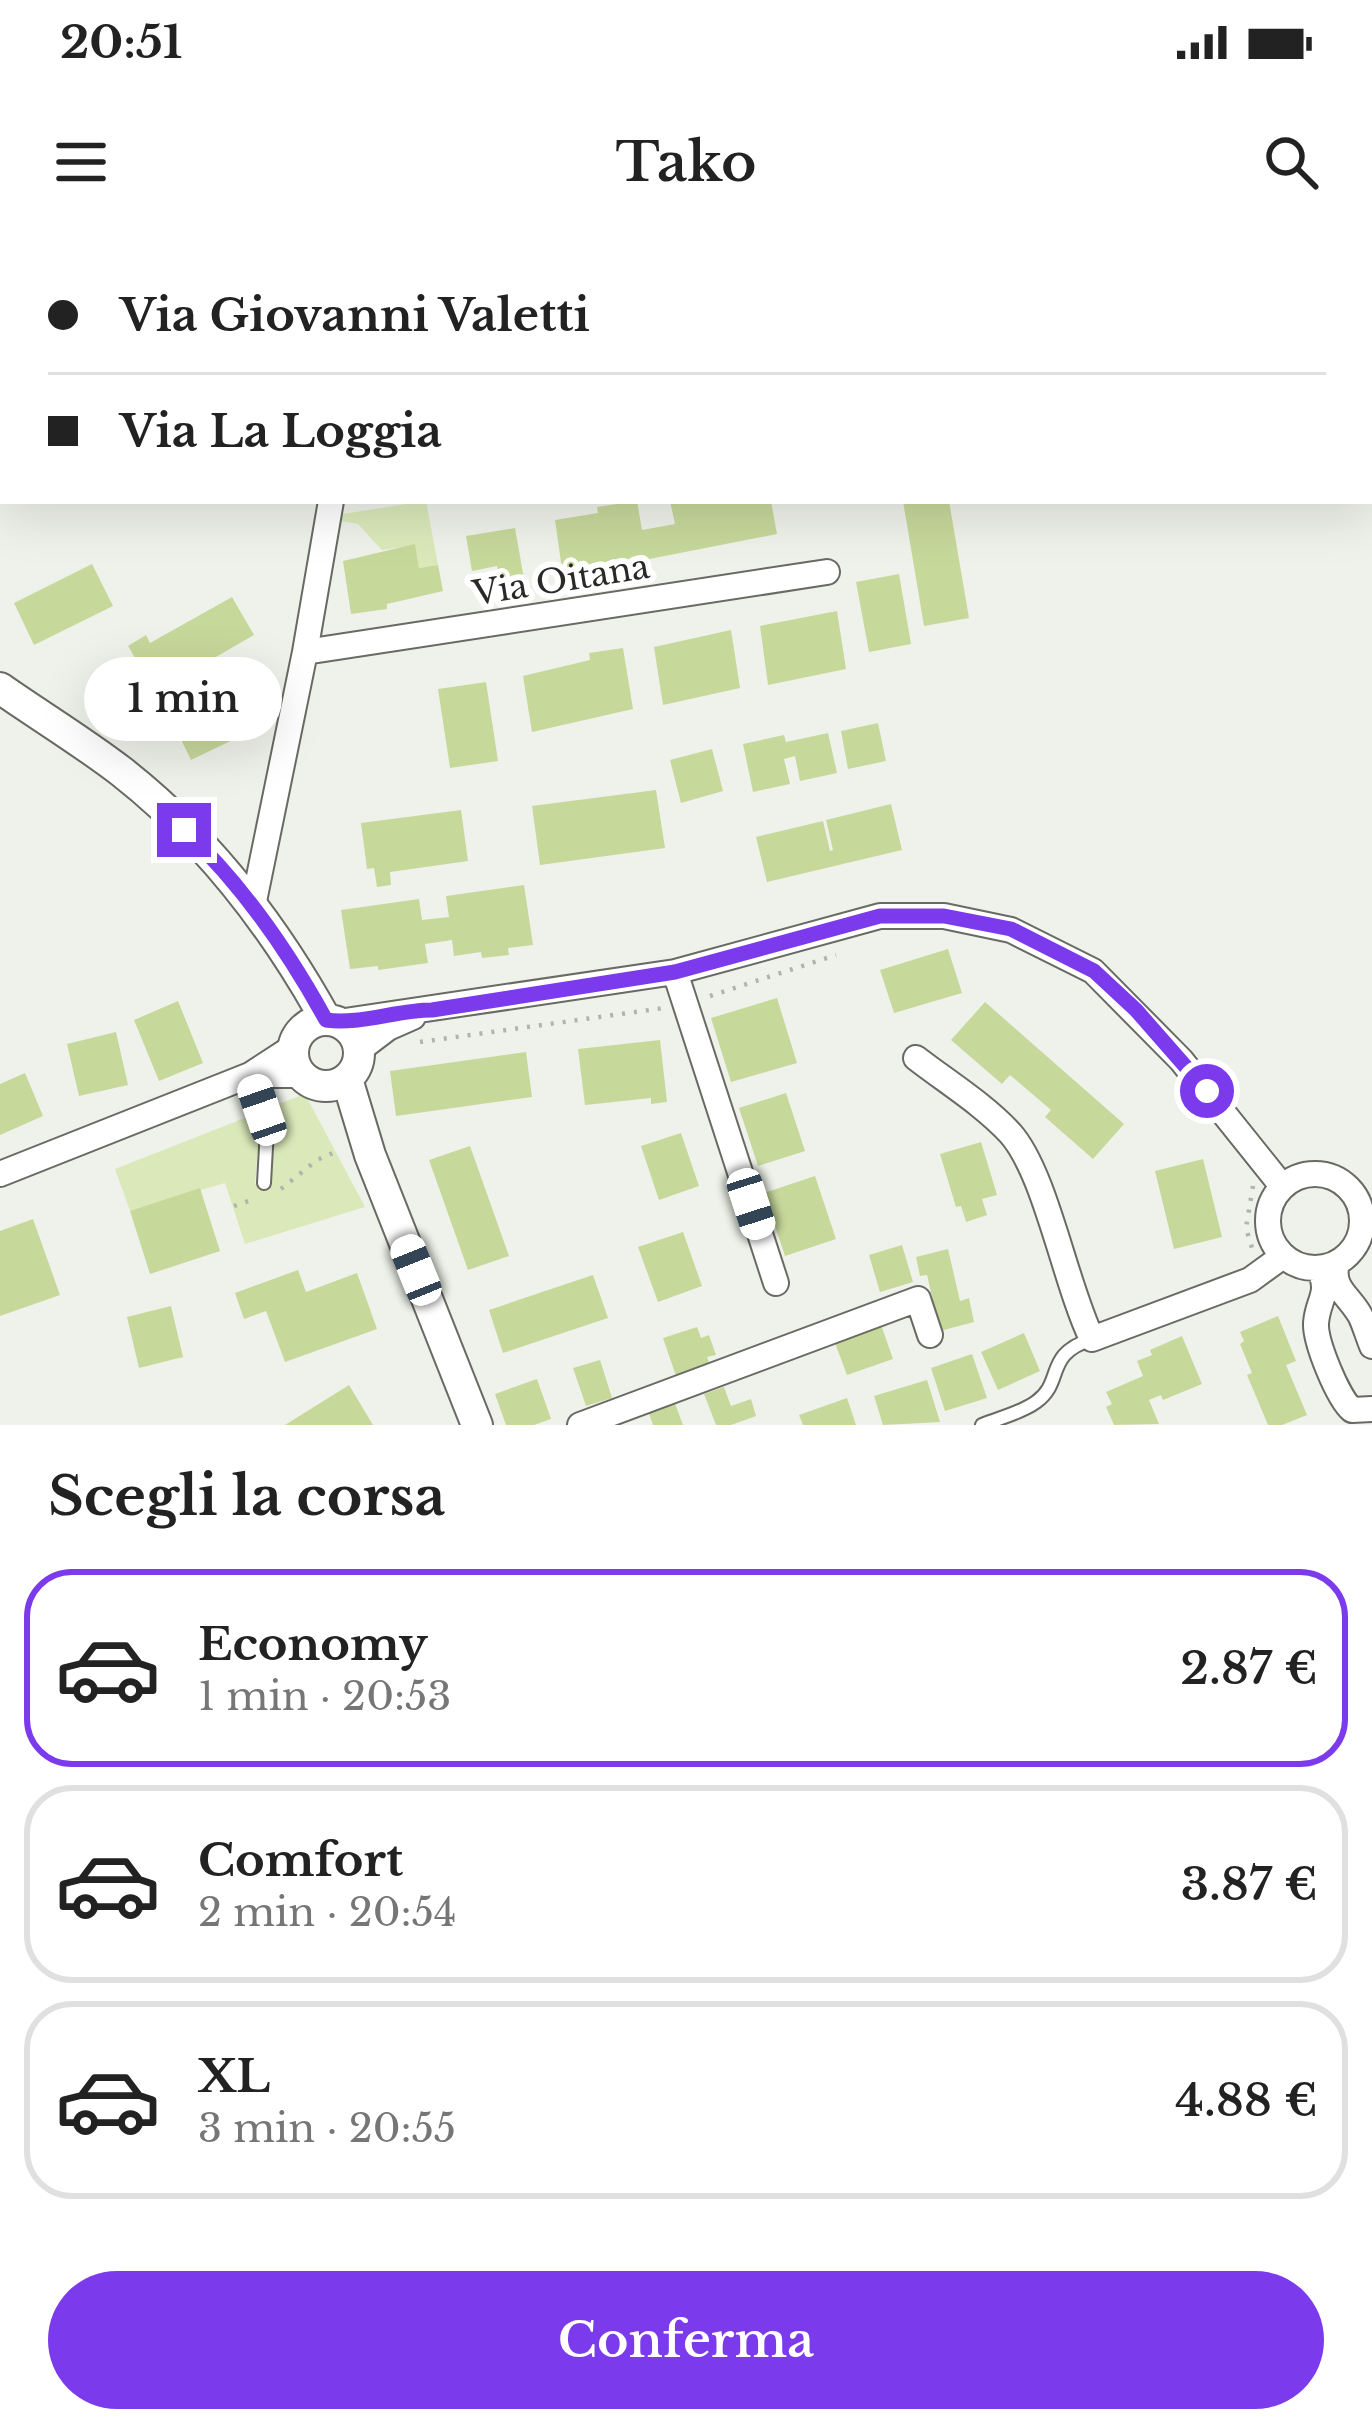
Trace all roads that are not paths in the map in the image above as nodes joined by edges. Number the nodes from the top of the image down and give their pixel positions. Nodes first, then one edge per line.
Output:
1 (330, 504) edge
2 (827, 572) dead end
3 (305, 652) junction
4 (0, 688) edge
5 (253, 906) junction
6 (675, 972) junction
7 (432, 1010) junction
8 (359, 1050) joint
9 (319, 1051) junction
10 (916, 1058) dead end
11 (250, 1075) junction
12 (0, 1174) edge
13 (264, 1183) dead end
14 (1282, 1186) junction
15 (1366, 1211) edge
16 (1274, 1262) junction
17 (1328, 1265) junction
18 (776, 1283) dead end
19 (930, 1335) dead end
20 (1092, 1339) junction
21 (1372, 1346) edge
22 (1372, 1408) edge
23 (476, 1425) edge
24 (580, 1425) edge
25 (982, 1425) edge

1 - 3 street
2 - 3 street, Via Oitana
3 - 5 street
4 - 5 street
5 - 9 street
6 - 7 street
6 - 14 street
6 - 18 street
7 - 8 street
7 - 9 street
8 - 9 street
9 - 11 street
9 - 23 street
10 - 20 street
11 - 12 street
11 - 13 lane
14 - 15 street
14 - 16 street
15 - 17 street
16 - 17 street
16 - 20 street
17 - 21 street
17 - 22 street
19 - 24 street
20 - 25 lane

